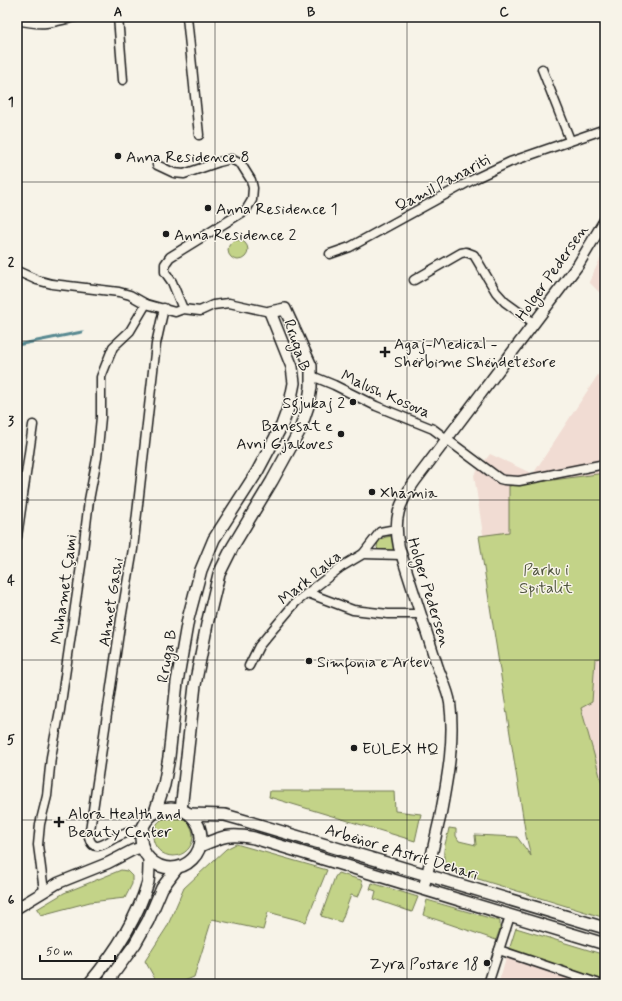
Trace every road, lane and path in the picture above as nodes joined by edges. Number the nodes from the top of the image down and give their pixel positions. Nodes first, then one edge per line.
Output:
1 (76, 17) edge
2 (118, 17) edge
3 (187, 17) edge
4 (17, 19) edge
5 (542, 69) dead end
6 (123, 80) dead end
7 (605, 129) edge
8 (199, 134) dead end
9 (570, 140) junction
10 (157, 165) dead end
11 (605, 220) edge
12 (330, 254) dead end
13 (17, 271) edge
14 (414, 280) dead end
15 (146, 304) junction
16 (164, 308) junction
17 (183, 309) junction
18 (270, 312) junction
19 (534, 323) junction
20 (312, 376) junction
21 (33, 425) dead end
22 (447, 439) junction
23 (605, 464) edge
24 (396, 529) junction
25 (17, 537) edge
26 (363, 554) junction
27 (402, 555) junction
28 (308, 593) junction
29 (422, 614) junction
30 (249, 666) dead end
31 (155, 812) junction
32 (185, 812) junction
33 (142, 828) junction
34 (200, 846) junction
35 (143, 847) junction
36 (149, 860) junction
37 (177, 868) junction
38 (427, 875) junction
39 (423, 889) junction
40 (44, 891) junction
41 (17, 908) edge
42 (510, 916) junction
43 (605, 928) edge
44 (605, 944) edge
45 (499, 950) junction
46 (89, 984) edge
47 (106, 984) edge
48 (488, 984) edge
49 (600, 984) edge

1 - 4 street
2 - 6 street
3 - 8 street
5 - 9 street
7 - 9 street, Qamil Panariti
9 - 12 street, Qamil Panariti
10 - 17 street
11 - 19 street, Holger Pedersen
13 - 15 street
14 - 19 street
15 - 16 street
15 - 40 street, Muhamet Çami
16 - 17 street
16 - 33 street, Ahmet Gashi
17 - 18 street
18 - 20 main road, Rruga B
18 - 31 main road, Rruga B
19 - 22 street, Holger Pedersen
20 - 22 street, Malush Kosova
20 - 32 main road, Rruga B
21 - 25 street
22 - 23 street, Malush Kosova
22 - 24 street, Holger Pedersen
24 - 26 street, Mark Raka
24 - 27 street, Holger Pedersen
26 - 27 street, Mark Raka
26 - 28 street, Mark Raka
27 - 29 street, Holger Pedersen
28 - 29 street
28 - 30 street, Mark Raka
29 - 38 street, Holger Pedersen
31 - 32 main road
31 - 33 main road
32 - 34 main road
32 - 38 main road, Arbënor e Astrit Dehari
33 - 35 main road
34 - 37 main road
34 - 39 main road, Arbënor e Astrit Dehari
35 - 36 main road
35 - 40 street
36 - 37 main road
36 - 46 main road
37 - 47 main road
38 - 39 street, Holger Pedersen
38 - 43 main road, Arbënor e Astrit Dehari
39 - 42 main road, Arbënor e Astrit Dehari
40 - 41 street
42 - 44 main road, Arbënor e Astrit Dehari
42 - 45 street
45 - 48 street
45 - 49 street

